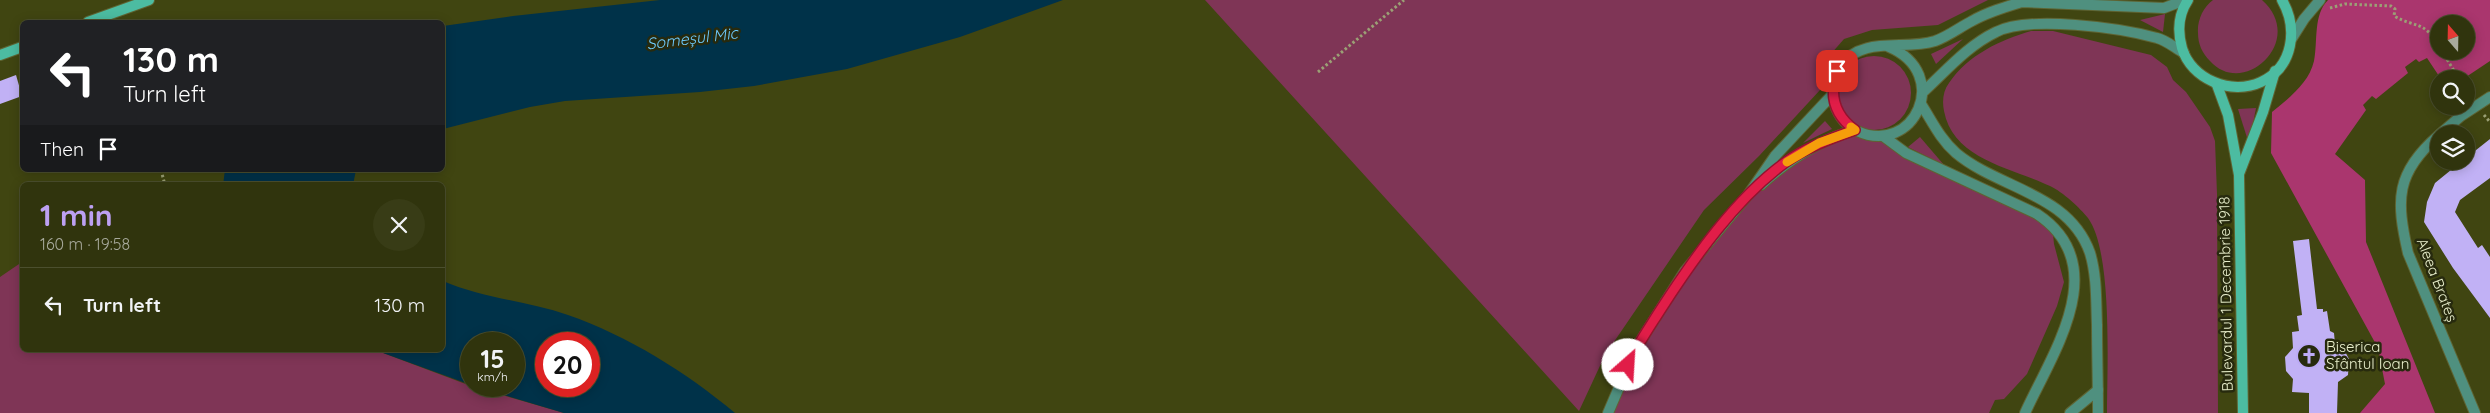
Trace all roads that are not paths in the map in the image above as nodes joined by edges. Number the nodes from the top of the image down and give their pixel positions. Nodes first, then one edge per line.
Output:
1 (149, 0) edge
2 (2187, 0) edge
3 (2282, 0) edge
4 (2322, 5) edge
5 (94, 20) edge
6 (2292, 38) junction
7 (1890, 47) junction
8 (20, 48) edge
9 (2184, 53) junction
10 (0, 55) edge
11 (2275, 71) junction
12 (2217, 84) junction
13 (1923, 92) junction
14 (1832, 94) junction
15 (2490, 97) edge
16 (1921, 104) junction
17 (2450, 125) edge
18 (1855, 130) junction
19 (1884, 136) junction
20 (2430, 144) edge
21 (2239, 175) junction
22 (1748, 195) junction
23 (2098, 390) junction
24 (1608, 413) edge
25 (2025, 413) edge
26 (2070, 413) edge
27 (2098, 413) edge
28 (2243, 413) edge
29 (2475, 413) edge

1 - 5 main road
2 - 7 street
2 - 9 main road, Bulevardul 1 Decembrie 1918
3 - 6 main road
4 - 6 street
6 - 11 main road, Bulevardul 1 Decembrie 1918
7 - 13 street
7 - 14 street
8 - 10 main road
9 - 12 main road, Bulevardul 1 Decembrie 1918
9 - 13 street
11 - 12 main road, Bulevardul 1 Decembrie 1918
11 - 21 main road, Bulevardul 1 Decembrie 1918
12 - 21 main road, Bulevardul 1 Decembrie 1918
13 - 16 street
14 - 18 street
14 - 22 street
15 - 17 street, Aleea Brateș
16 - 19 street
16 - 23 street
18 - 19 street
18 - 22 street
19 - 25 street
20 - 29 street, Aleea Brateș
21 - 28 main road, Bulevardul 1 Decembrie 1918
22 - 24 street
23 - 26 street
23 - 27 street

